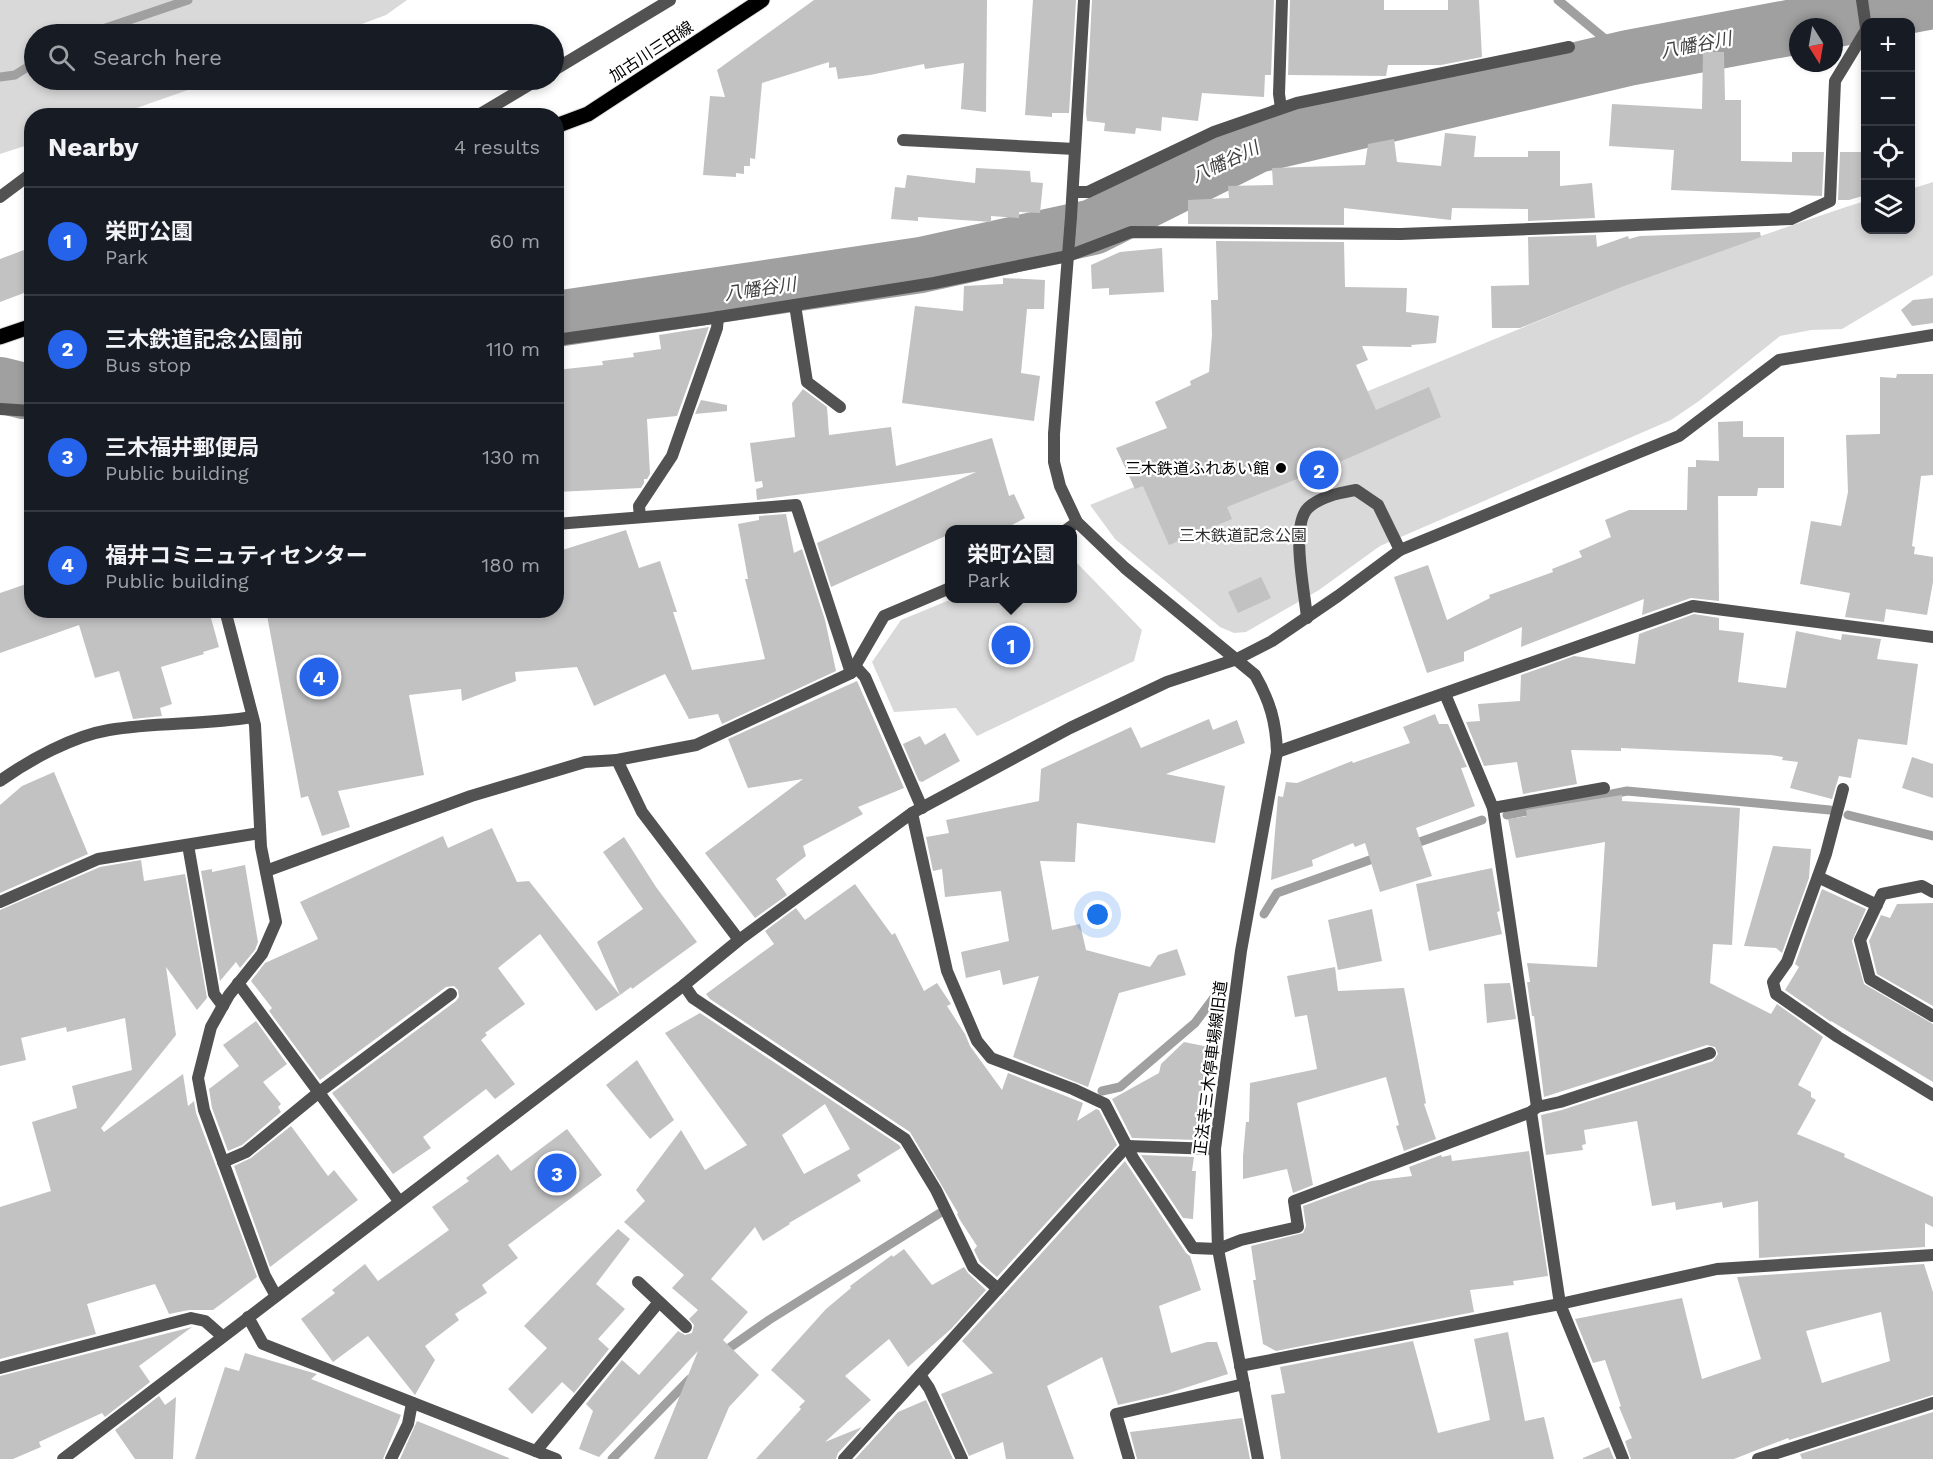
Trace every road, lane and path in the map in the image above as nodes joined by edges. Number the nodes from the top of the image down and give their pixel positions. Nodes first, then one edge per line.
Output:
1 (670, 0) edge
2 (762, 0) edge
3 (1084, 0) edge
4 (1282, 0) edge
5 (1862, 0) edge
6 (1864, 18) edge
7 (1861, 37) edge
8 (1569, 47) dead end
9 (564, 64) edge
10 (520, 90) edge
11 (490, 108) edge
12 (1281, 108) junction
13 (564, 123) edge
14 (903, 140) dead end
15 (1075, 149) junction
16 (24, 179) edge
17 (1072, 192) junction
18 (0, 197) edge
19 (1068, 256) junction
20 (795, 305) junction
21 (718, 317) junction
22 (24, 329) edge
23 (1933, 335) edge
24 (0, 337) edge
25 (564, 339) edge
26 (840, 407) dead end
27 (0, 409) edge
28 (24, 410) edge
29 (640, 517) junction
30 (1077, 522) junction
31 (564, 523) edge
32 (1073, 525) edge
33 (1400, 550) junction
34 (945, 590) edge
35 (227, 618) edge
36 (1307, 618) junction
37 (1933, 637) edge
38 (1237, 659) junction
39 (853, 670) junction
40 (1445, 694) junction
41 (252, 717) junction
42 (1277, 752) junction
43 (617, 760) junction
44 (0, 781) edge
45 (1604, 788) dead end
46 (1843, 789) dead end
47 (1492, 808) junction
48 (917, 811) junction
49 (260, 833) junction
50 (188, 845) junction
51 (266, 871) junction
52 (1818, 877) junction
53 (1933, 892) edge
54 (0, 902) edge
55 (1877, 905) junction
56 (739, 940) junction
57 (238, 984) junction
58 (684, 985) junction
59 (451, 994) dead end
60 (223, 1006) junction
61 (1933, 1016) edge
62 (1710, 1053) dead end
63 (318, 1093) junction
64 (1933, 1095) edge
65 (1534, 1110) junction
66 (1127, 1146) junction
67 (1215, 1149) junction
68 (223, 1162) junction
69 (399, 1201) junction
70 (1218, 1249) junction
71 (1933, 1255) edge
72 (638, 1282) dead end
73 (998, 1289) junction
74 (276, 1296) junction
75 (659, 1302) junction
76 (1560, 1304) junction
77 (248, 1317) junction
78 (686, 1327) dead end
79 (222, 1336) junction
80 (1240, 1366) junction
81 (0, 1368) edge
82 (920, 1375) junction
83 (1244, 1384) junction
84 (1933, 1402) edge
85 (412, 1403) junction
86 (536, 1451) junction
87 (63, 1459) edge
88 (392, 1459) edge
89 (556, 1459) edge
90 (844, 1459) edge
91 (962, 1459) edge
92 (1129, 1459) edge
93 (1258, 1459) edge
94 (1623, 1459) edge
95 (1758, 1459) edge

1 - 9 street
2 - 13 main road, 加古川三田線
3 - 15 street
4 - 12 street
5 - 6 street
7 - 19 street
8 - 12 street
10 - 11 street
12 - 17 street
14 - 15 street
15 - 17 street
16 - 18 street
17 - 19 street
19 - 20 street
19 - 30 street
20 - 21 street
20 - 26 street
21 - 25 street
21 - 29 street
22 - 24 main road
23 - 33 street
27 - 28 street
29 - 31 street
29 - 39 street
30 - 32 street
30 - 38 street, 正法寺三木停車場線旧道
33 - 36 street
33 - 36 street
34 - 39 street
35 - 41 street
36 - 38 street
37 - 40 street
38 - 42 street, 正法寺三木停車場線旧道
38 - 48 street
39 - 43 street
39 - 48 street
40 - 42 street
40 - 47 street
41 - 44 street
41 - 49 street
42 - 67 street, 正法寺三木停車場線旧道
43 - 51 street
43 - 56 street
45 - 47 street
46 - 52 street
47 - 65 street
48 - 56 street
48 - 66 street
49 - 50 street
49 - 51 street
50 - 54 street
50 - 60 street
51 - 57 street
52 - 55 street
52 - 64 street
53 - 55 street
55 - 61 street
56 - 58 street
57 - 60 street
57 - 63 street
58 - 69 street
58 - 73 street
59 - 63 street
60 - 68 street
62 - 65 street
63 - 68 street
63 - 69 street
65 - 70 street
65 - 76 street
66 - 67 street
66 - 70 street
66 - 73 street
67 - 70 street, 正法寺三木停車場線旧道
68 - 74 street
69 - 74 street
70 - 80 street, 正法寺三木停車場線旧道
71 - 76 street
72 - 75 street
73 - 82 street
74 - 77 street
75 - 78 street
75 - 86 street
76 - 80 street
76 - 94 street
77 - 79 street
77 - 85 street
79 - 81 street
79 - 87 street
80 - 83 street, 正法寺三木停車場線旧道
82 - 90 street
82 - 91 street
83 - 92 street
83 - 93 street, 正法寺三木停車場線旧道
84 - 95 street
85 - 86 street
85 - 88 street
86 - 89 street

